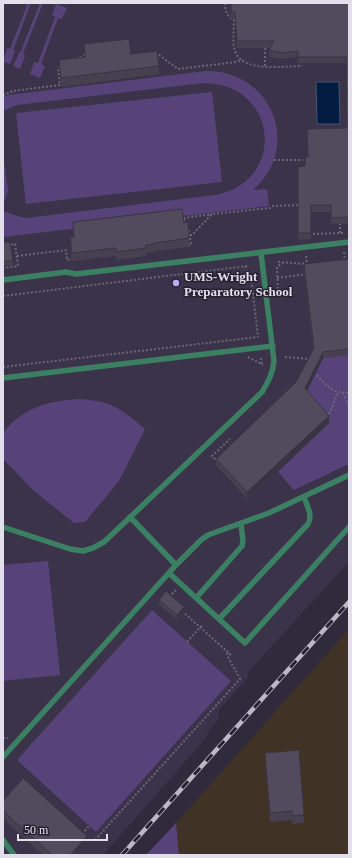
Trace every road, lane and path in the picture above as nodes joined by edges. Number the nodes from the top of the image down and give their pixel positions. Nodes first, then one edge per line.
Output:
1 (224, 3) edge
2 (266, 46) edge
3 (92, 54) edge
4 (85, 55) junction
5 (156, 59) edge
6 (242, 60) junction
7 (71, 61) edge
8 (86, 61) edge
9 (64, 64) edge
10 (265, 66) junction
11 (302, 66) edge
12 (61, 70) edge
13 (63, 84) edge
14 (3, 95) edge
15 (274, 160) dead end
16 (303, 160) edge
17 (304, 205) edge
18 (212, 214) junction
19 (340, 224) edge
20 (340, 233) junction
21 (348, 233) dead end
22 (304, 234) edge
23 (190, 235) junction
24 (349, 242) edge
25 (3, 246) edge
26 (185, 246) edge
27 (343, 250) dead end
28 (262, 253) junction
29 (17, 256) junction
30 (82, 258) edge
31 (278, 262) dead end
32 (284, 262) junction
33 (346, 266) edge
34 (3, 268) edge
35 (277, 278) junction
36 (3, 280) edge
37 (278, 293) dead end
38 (3, 296) edge
39 (258, 337) junction
40 (259, 340) dead end
41 (273, 346) junction
42 (285, 357) dead end
43 (261, 358) dead end
44 (311, 359) edge
45 (262, 365) dead end
46 (3, 367) edge
47 (312, 370) edge
48 (3, 378) edge
49 (338, 392) junction
50 (349, 392) edge
51 (343, 393) junction
52 (349, 407) edge
53 (323, 421) edge
54 (230, 439) dead end
55 (218, 463) edge
56 (349, 475) edge
57 (304, 497) junction
58 (130, 517) junction
59 (241, 524) junction
60 (3, 527) edge
61 (349, 527) edge
62 (176, 565) junction
63 (169, 572) junction
64 (176, 589) dead end
65 (164, 595) edge
66 (196, 598) junction
67 (179, 608) edge
68 (219, 619) junction
69 (203, 624) dead end
70 (200, 628) junction
71 (188, 642) dead end
72 (228, 652) junction
73 (231, 655) dead end
74 (11, 737) dead end
75 (3, 738) edge
76 (3, 757) edge
77 (89, 826) dead end
78 (79, 837) edge
79 (3, 840) edge
80 (95, 840) dead end
81 (14, 855) edge

1 - 6 path
2 - 10 path
3 - 4 path
4 - 7 path
4 - 8 path
5 - 6 path
6 - 10 path
9 - 14 path
10 - 11 path
12 - 13 path
15 - 16 path
17 - 18 path
18 - 23 path
18 - 23 path
19 - 20 path
20 - 21 path
20 - 22 path
23 - 26 path
24 - 28 lane
25 - 29 path
27 - 33 path
28 - 36 lane
28 - 41 lane
29 - 30 path
29 - 34 path
31 - 32 path
32 - 35 path
32 - 35 path
35 - 37 path
38 - 39 path
39 - 40 path
39 - 46 path
41 - 48 lane
41 - 58 lane
42 - 44 path
43 - 45 path
47 - 49 path
49 - 51 path
49 - 53 path
50 - 51 path
51 - 52 path
54 - 55 path
56 - 57 lane
57 - 59 lane
57 - 68 lane
58 - 60 lane
58 - 62 lane
59 - 62 lane
59 - 66 lane
61 - 68 lane
62 - 63 lane
63 - 66 lane
63 - 76 lane
64 - 65 path
66 - 68 lane
67 - 70 path
69 - 70 path
70 - 71 path
70 - 72 path
72 - 73 path
72 - 80 path
74 - 75 path
77 - 78 path
79 - 81 lane

